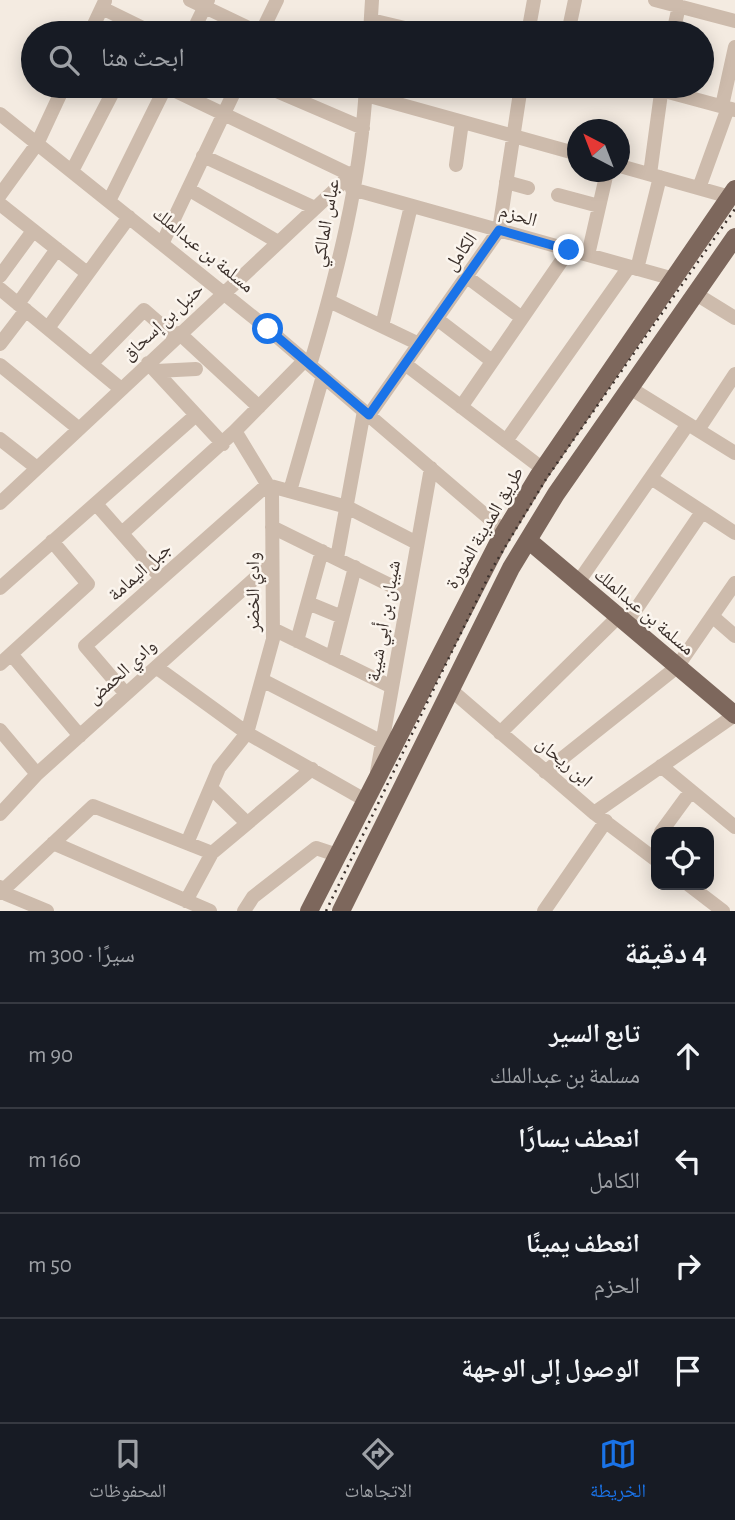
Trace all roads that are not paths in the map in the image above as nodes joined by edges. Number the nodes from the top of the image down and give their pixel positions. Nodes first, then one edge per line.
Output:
1 (190, 0) edge
2 (276, 0) edge
3 (372, 0) edge
4 (534, 0) edge
5 (575, 0) edge
6 (655, 0) edge
7 (104, 4) edge
8 (206, 4) edge
9 (679, 6) junction
10 (95, 21) edge
11 (133, 21) edge
12 (198, 21) edge
13 (238, 21) edge
14 (266, 21) edge
15 (370, 21) edge
16 (530, 21) edge
17 (571, 21) edge
18 (676, 21) edge
19 (735, 21) edge
20 (735, 47) edge
21 (58, 98) edge
22 (110, 98) edge
23 (159, 98) edge
24 (191, 98) edge
25 (231, 98) edge
26 (293, 98) edge
27 (364, 98) edge
28 (394, 98) edge
29 (518, 98) edge
30 (661, 98) edge
31 (695, 98) edge
32 (728, 108) edge
33 (224, 113) junction
34 (0, 114) edge
35 (462, 122) junction
36 (363, 128) junction
37 (513, 136) junction
38 (37, 144) junction
39 (567, 151) edge
40 (203, 156) junction
41 (456, 165) dead end
42 (630, 169) edge
43 (72, 171) junction
44 (655, 176) junction
45 (353, 178) junction
46 (506, 182) junction
47 (605, 182) edge
48 (528, 188) dead end
49 (699, 188) junction
50 (188, 189) junction
51 (733, 193) edge
52 (0, 195) edge
53 (558, 195) dead end
54 (109, 201) junction
55 (0, 204) edge
56 (411, 206) junction
57 (599, 206) junction
58 (315, 208) junction
59 (129, 217) junction
60 (499, 230) junction
61 (33, 231) junction
62 (735, 237) edge
63 (278, 242) junction
64 (162, 244) junction
65 (57, 249) junction
66 (569, 250) junction
67 (588, 255) junction
68 (633, 268) junction
69 (88, 274) junction
70 (0, 276) edge
71 (467, 277) junction
72 (674, 279) junction
73 (0, 289) edge
74 (222, 292) junction
75 (695, 294) junction
76 (330, 301) junction
77 (22, 307) junction
78 (522, 318) junction
79 (735, 318) edge
80 (437, 319) junction
81 (382, 326) junction
82 (48, 328) junction
83 (177, 335) junction
84 (0, 344) edge
85 (419, 344) junction
86 (492, 361) junction
87 (307, 363) junction
88 (91, 364) junction
89 (405, 364) junction
90 (0, 365) edge
91 (152, 367) junction
92 (196, 369) dead end
93 (323, 376) junction
94 (733, 380) edge
95 (121, 388) junction
96 (630, 388) junction
97 (259, 407) junction
98 (461, 407) junction
99 (366, 413) junction
100 (196, 415) junction
101 (693, 427) junction
102 (78, 428) junction
103 (235, 431) junction
104 (0, 439) edge
105 (506, 441) junction
106 (223, 444) junction
107 (735, 453) edge
108 (37, 468) junction
109 (430, 468) junction
110 (543, 469) junction
111 (651, 478) junction
112 (267, 485) junction
113 (290, 491) junction
114 (0, 503) edge
115 (96, 503) junction
116 (347, 507) junction
117 (702, 512) junction
118 (272, 527) junction
119 (505, 531) junction
120 (122, 533) junction
121 (735, 533) edge
122 (528, 540) junction
123 (52, 541) junction
124 (417, 543) junction
125 (322, 551) junction
126 (337, 558) junction
127 (272, 563) junction
128 (355, 567) junction
129 (161, 578) junction
130 (735, 583) edge
131 (577, 584) junction
132 (0, 587) edge
133 (408, 594) junction
134 (308, 603) junction
135 (712, 616) junction
136 (342, 617) junction
137 (622, 621) junction
138 (273, 629) junction
139 (735, 636) edge
140 (297, 641) junction
141 (332, 658) junction
142 (5, 659) edge
143 (156, 667) junction
144 (677, 667) junction
145 (262, 680) junction
146 (392, 687) junction
147 (450, 689) junction
148 (126, 694) junction
149 (735, 715) edge
150 (0, 730) edge
151 (247, 733) junction
152 (500, 733) junction
153 (80, 736) junction
154 (382, 742) junction
155 (661, 766) junction
156 (312, 769) junction
157 (545, 772) junction
158 (37, 774) junction
159 (375, 781) junction
160 (211, 788) junction
161 (691, 791) junction
162 (365, 800) junction
163 (1, 811) edge
164 (600, 817) junction
165 (247, 823) junction
166 (666, 827) edge
167 (735, 827) edge
168 (53, 843) junction
169 (187, 843) junction
170 (212, 853) junction
171 (337, 855) junction
172 (651, 856) edge
173 (1, 890) edge
174 (695, 890) edge
175 (191, 906) edge
176 (44, 910) edge
177 (210, 911) edge
178 (244, 911) edge
179 (309, 911) edge
180 (341, 911) edge
181 (544, 911) edge
182 (723, 911) edge

1 - 8 street
2 - 14 street
3 - 15 street
4 - 16 street
5 - 17 street
6 - 9 street
7 - 10 street
7 - 11 street
8 - 12 street
8 - 13 street
9 - 18 street
9 - 19 street
20 - 32 street
21 - 38 street
22 - 43 street
23 - 54 street
24 - 33 street, الحزم
25 - 33 street
26 - 36 street
27 - 36 street, عباس المالكي
28 - 35 street
29 - 37 street, الكامل
30 - 44 street
31 - 32 street
32 - 49 street
33 - 40 street
33 - 45 street, الحزم
34 - 38 street, مسلمة بن عبدالملك
35 - 37 street
35 - 41 street
36 - 45 street, عباس المالكي
37 - 39 street
37 - 46 street, الكامل
38 - 43 street, مسلمة بن عبدالملك
38 - 52 street
40 - 50 street
40 - 58 street
42 - 44 street
43 - 54 street, مسلمة بن عبدالملك
44 - 49 street
44 - 68 street
45 - 56 street, الحزم
45 - 58 street, حنبل بن إسحاق
45 - 76 street, عباس المالكي
46 - 48 street
46 - 60 street, الكامل
47 - 57 street
49 - 51 street
50 - 63 street
50 - 64 street
51 - 72 main road, طريق المدينة المنورة
53 - 57 street
54 - 59 street, مسلمة بن عبدالملك
55 - 61 street
56 - 60 street, الحزم
56 - 81 street
57 - 67 street
58 - 63 street, حنبل بن إسحاق
59 - 64 street, مسلمة بن عبدالملك
59 - 69 street
60 - 66 street, الحزم
60 - 71 street, الكامل
61 - 65 street
61 - 70 street
62 - 75 main road
63 - 74 street, حنبل بن إسحاق
64 - 74 street, مسلمة بن عبدالملك
65 - 69 street
65 - 77 street
66 - 67 street, الحزم
66 - 78 street
67 - 68 street, الحزم
68 - 72 street, الحزم
68 - 105 street
69 - 82 street
71 - 78 street
71 - 80 street, الكامل
72 - 110 main road, طريق المدينة المنورة
73 - 77 street
74 - 83 street, حنبل بن إسحاق
74 - 87 street, مسلمة بن عبدالملك
75 - 79 street
75 - 96 main road
76 - 81 street
76 - 87 street, عباس المالكي
77 - 82 street
77 - 84 street
78 - 86 street
80 - 85 street, الكامل
80 - 86 street
81 - 85 street
82 - 88 street
83 - 88 street
83 - 91 street, حنبل بن إسحاق
83 - 97 street
85 - 89 street, الكامل
86 - 98 street
87 - 93 street, مسلمة بن عبدالملك
87 - 97 street
88 - 95 street
89 - 98 street
89 - 99 street, الكامل
90 - 102 street
91 - 92 street
91 - 95 street, حنبل بن إسحاق
91 - 100 street
93 - 99 street, مسلمة بن عبدالملك
93 - 113 street
94 - 101 street
95 - 102 street, حنبل بن إسحاق
96 - 101 street
96 - 122 main road
97 - 103 street
98 - 105 street
99 - 109 street, مسلمة بن عبدالملك
99 - 116 street, الكامل
100 - 106 street
100 - 115 street
101 - 107 street
101 - 111 street
102 - 108 street, حنبل بن إسحاق
103 - 106 street
103 - 112 street, وادي الخضر
104 - 108 street
105 - 110 street
106 - 120 street
108 - 114 street, حنبل بن إسحاق
109 - 119 street, مسلمة بن عبدالملك
109 - 124 street, شيبان بن أبي شيبة
110 - 119 main road, طريق المدينة المنورة
111 - 117 street
111 - 131 street
112 - 113 street
112 - 118 street, وادي الخضر
112 - 129 street, جبل اليمامة
113 - 116 street
115 - 120 street
115 - 123 street
116 - 124 street
116 - 126 street, الكامل
117 - 121 street
117 - 137 street
118 - 125 street
118 - 127 street, وادي الخضر
119 - 159 main road, طريق المدينة المنورة
120 - 129 street
122 - 131 main road, مسلمة بن عبدالملك
122 - 147 main road
123 - 132 street
123 - 142 street
124 - 133 street, شيبان بن أبي شيبة
125 - 126 street
125 - 134 street
126 - 128 street
127 - 138 street, وادي الخضر
127 - 143 street, وادي الحمض
128 - 133 street
128 - 136 street
129 - 148 street, جبل اليمامة
130 - 135 street
131 - 137 main road, مسلمة بن عبدالملك
133 - 146 street, شيبان بن أبي شيبة
134 - 136 street
134 - 140 street
135 - 139 street
135 - 144 street
136 - 141 street
137 - 144 main road, مسلمة بن عبدالملك
137 - 152 street
138 - 140 street
138 - 145 street, وادي الخضر
140 - 141 street
141 - 146 street
142 - 153 street
143 - 148 street, وادي الحمض
143 - 151 street
144 - 149 main road, مسلمة بن عبدالملك
144 - 157 street
145 - 151 street, وادي الخضر
145 - 154 street
146 - 154 street, شيبان بن أبي شيبة
147 - 152 street, ابن ريحان
147 - 180 main road
148 - 153 street, وادي الحمض
149 - 155 street
150 - 158 street
151 - 156 street
151 - 160 street, وادي الخضر
152 - 157 street, ابن ريحان
153 - 158 street, وادي الحمض
154 - 159 street, شيبان بن أبي شيبة
155 - 161 street
155 - 164 street
156 - 162 street
156 - 165 street
157 - 164 street, ابن ريحان
158 - 163 street, وادي الحمض
159 - 162 main road, طريق المدينة المنورة
160 - 165 street
160 - 169 street, وادي الخضر
161 - 166 street
161 - 167 street
162 - 171 main road, طريق المدينة المنورة
164 - 172 street, ابن ريحان
164 - 181 street
165 - 170 street
168 - 169 street
168 - 173 street
168 - 175 street
169 - 170 street
170 - 175 street
171 - 178 street
171 - 179 main road, طريق المدينة المنورة
173 - 176 street
174 - 182 street
175 - 177 street

